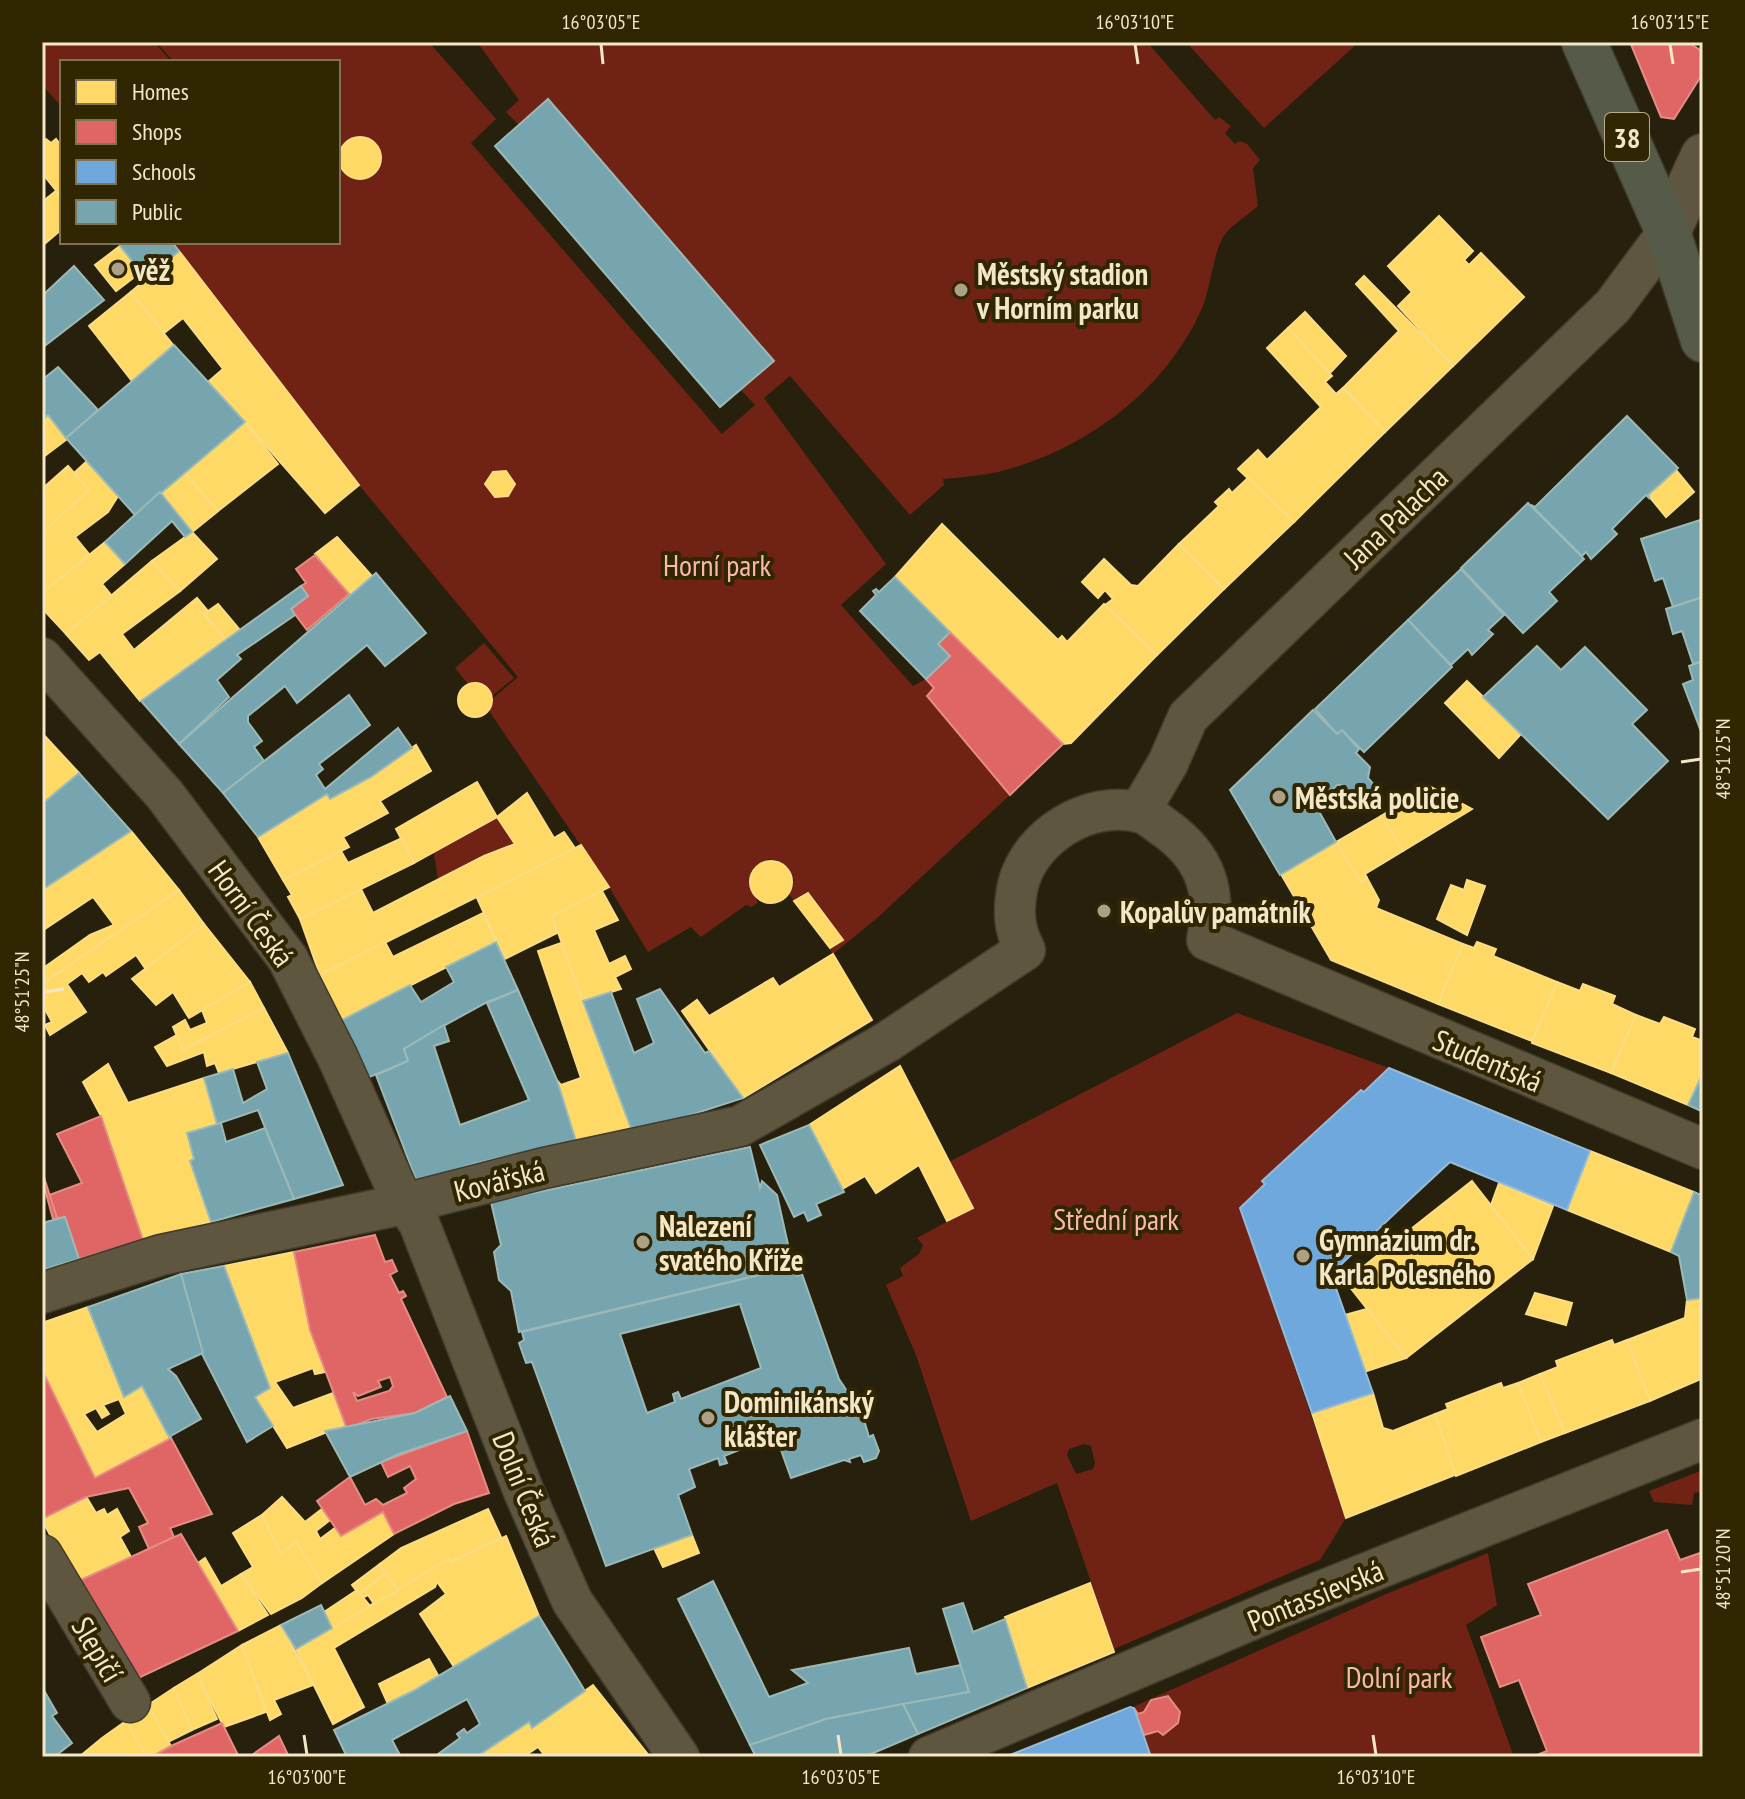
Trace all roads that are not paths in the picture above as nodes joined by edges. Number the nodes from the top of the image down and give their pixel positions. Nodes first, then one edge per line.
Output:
1 (1584, 42) edge
2 (1703, 156) edge
3 (1668, 232) junction
4 (1703, 340) edge
5 (42, 658) edge
6 (1139, 812) junction
7 (1703, 1149) edge
8 (404, 1204) junction
9 (42, 1293) edge
10 (1703, 1439) edge
11 (42, 1555) edge
12 (130, 1702) dead end
13 (679, 1757) edge
14 (929, 1757) edge

1 - 3 main road, 38
2 - 3 street
3 - 4 main road, 38
3 - 6 street, Jana Palacha
5 - 8 street, Horní Česká
6 - 7 street, Studentská
6 - 8 street, Kovářská
8 - 9 street, Kovářská
8 - 13 street, Dolní Česká
10 - 14 street, Pontassievská
11 - 12 street, Slepičí

